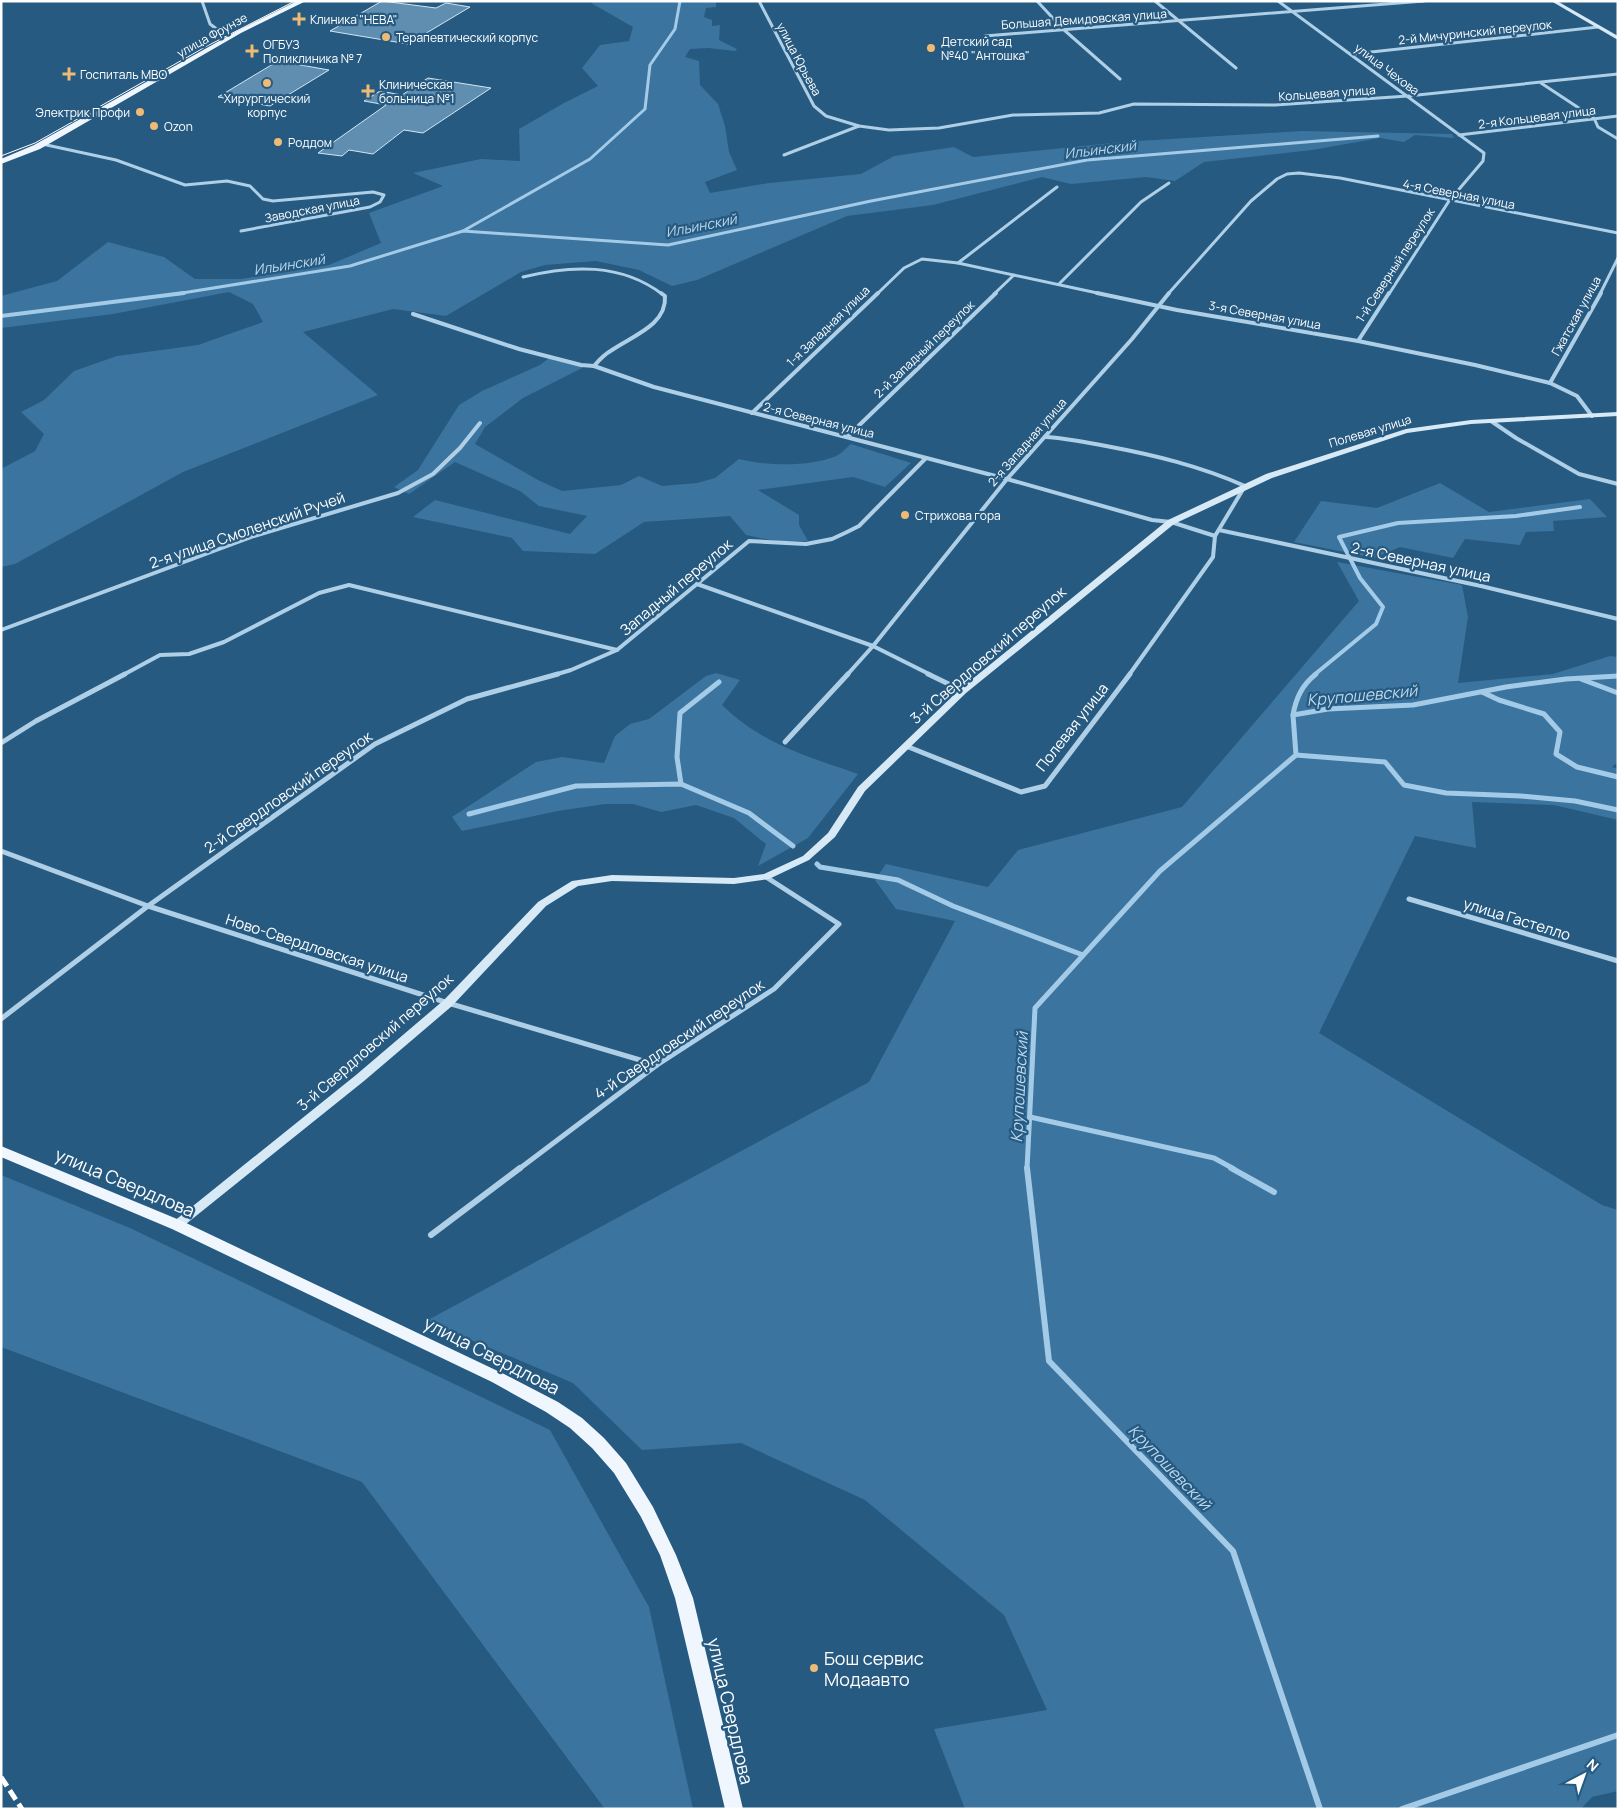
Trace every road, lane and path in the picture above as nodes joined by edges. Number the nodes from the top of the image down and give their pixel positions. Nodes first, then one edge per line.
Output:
1 (202, 1) edge
2 (286, 1) edge
3 (302, 1) edge
4 (759, 1) edge
5 (1036, 1) edge
6 (1155, 1) edge
7 (1278, 1) edge
8 (1424, 1) edge
9 (1553, 1) edge
10 (1293, 12) junction
11 (1178, 21) junction
12 (1598, 28) junction
13 (1063, 29) junction
14 (222, 33) junction
15 (985, 36) dead end
16 (1618, 38) edge
17 (1353, 54) junction
18 (1236, 68) dead end
19 (1618, 74) edge
20 (1120, 79) dead end
21 (1541, 82) junction
22 (1408, 96) junction
23 (1038, 113) joint
24 (1618, 116) edge
25 (1594, 118) junction
26 (859, 126) junction
27 (1459, 135) junction
28 (1618, 139) edge
29 (41, 144) junction
30 (18, 148) junction
31 (1484, 152) joint
32 (1, 153) edge
33 (784, 155) dead end
34 (1297, 172) joint
35 (1169, 183) dead end
36 (1057, 187) dead end
37 (1449, 201) junction
38 (241, 231) dead end
39 (1618, 233) edge
40 (1618, 258) edge
41 (922, 260) joint
42 (958, 263) junction
43 (1014, 275) junction
44 (523, 277) dead end
45 (1059, 284) junction
46 (1156, 306) junction
47 (413, 314) dead end
48 (1358, 341) junction
49 (594, 366) junction
50 (1550, 383) junction
51 (752, 413) junction
52 (1618, 414) edge
53 (1592, 416) junction
54 (1491, 421) junction
55 (480, 423) dead end
56 (1045, 437) junction
57 (847, 438) junction
58 (926, 458) junction
59 (1007, 479) junction
60 (1618, 484) edge
61 (1246, 486) junction
62 (1171, 522) junction
63 (1219, 530) junction
64 (1216, 536) junction
65 (697, 584) junction
66 (1618, 619) edge
67 (1, 630) edge
68 (872, 646) junction
69 (617, 650) junction
70 (963, 691) junction
71 (1, 742) edge
72 (785, 742) dead end
73 (906, 746) junction
74 (1, 851) edge
75 (766, 878) junction
76 (1409, 899) dead end
77 (148, 906) junction
78 (1618, 961) edge
79 (448, 1003) junction
80 (1, 1019) edge
81 (657, 1065) junction
82 (1, 1151) edge
83 (177, 1226) junction
84 (431, 1235) dead end
85 (734, 1809) edge

1 - 14 street
2 - 14 main road, улица Фрунзе
3 - 29 main road, улица Фрунзе
4 - 26 street, улица Юрьева
5 - 13 street
6 - 11 street
7 - 10 street, улица Чехова
8 - 10 street, Большая Демидовская улица
9 - 12 main road
10 - 11 street, Большая Демидовская улица
10 - 17 street, улица Чехова
11 - 13 street, Большая Демидовская улица
11 - 18 street
12 - 16 main road
12 - 17 street, 2-й Мичуринский переулок
13 - 15 street, Большая Демидовская улица
13 - 20 street
14 - 30 main road, улица Фрунзе
17 - 22 street, улица Чехова
19 - 21 street, Кольцевая улица
21 - 22 street, Кольцевая улица
21 - 25 street
22 - 23 street, Кольцевая улица
22 - 27 street, улица Чехова
23 - 26 street, улица Юрьева
24 - 25 street, 2-я Кольцевая улица
25 - 27 street, 2-я Кольцевая улица
25 - 28 street
26 - 33 street
27 - 31 street, улица Чехова
29 - 30 main road, улица Фрунзе
29 - 38 street, Заводская улица
30 - 32 main road
31 - 37 street, 1-й Северный переулок
34 - 37 street, 4-я Северная улица
34 - 46 street, 2-я Западная улица
35 - 45 street
36 - 42 street
37 - 39 street, 4-я Северная улица
37 - 48 street, 1-й Северный переулок
40 - 50 street, Гжатская улица
41 - 42 street, 3-я Северная улица
41 - 51 street, 1-я Западная улица
42 - 43 street, 3-я Северная улица
43 - 45 street, 3-я Северная улица
43 - 57 street, 2-й Западный переулок
44 - 49 street
45 - 46 street, 3-я Северная улица
46 - 48 street, 3-я Северная улица
46 - 56 street, 2-я Западная улица
47 - 49 street, 2-я Северная улица
48 - 50 street, 3-я Северная улица
49 - 51 street, 2-я Северная улица
50 - 53 street, 3-я Северная улица
51 - 57 street, 2-я Северная улица
52 - 53 main road, Полевая улица
53 - 54 main road, Полевая улица
54 - 60 street
54 - 61 main road, Полевая улица
55 - 67 street, 2-я улица Смоленский Ручей
56 - 59 street, 2-я Западная улица
56 - 61 street
57 - 58 street, 2-я Северная улица
58 - 59 street, 2-я Северная улица
58 - 65 street, Западный переулок
59 - 62 street, 2-я Северная улица
59 - 68 street, 2-я Западная улица
61 - 62 main road, Полевая улица
61 - 63 street
62 - 64 street, 2-я Северная улица
62 - 70 main road, 3-й Свердловский переулок
63 - 64 street
63 - 66 street, 2-я Северная улица
64 - 73 street, Полевая улица
65 - 68 street
65 - 69 street, Западный переулок
68 - 70 street
68 - 72 street, 2-я Западная улица
69 - 71 street
69 - 77 street, 2-й Свердловский переулок
70 - 73 main road, 3-й Свердловский переулок
73 - 75 main road, 3-й Свердловский переулок
74 - 77 street, Ново-Свердловская улица
75 - 79 main road, 3-й Свердловский переулок
75 - 81 street, 4-й Свердловский переулок
76 - 78 street, улица Гастелло
77 - 79 street, Ново-Свердловская улица
77 - 80 street, 2-й Свердловский переулок
79 - 81 street, Ново-Свердловская улица
79 - 83 main road, 3-й Свердловский переулок
81 - 84 street, 4-й Свердловский переулок
82 - 83 main road, улица Свердлова
83 - 85 main road, улица Свердлова

